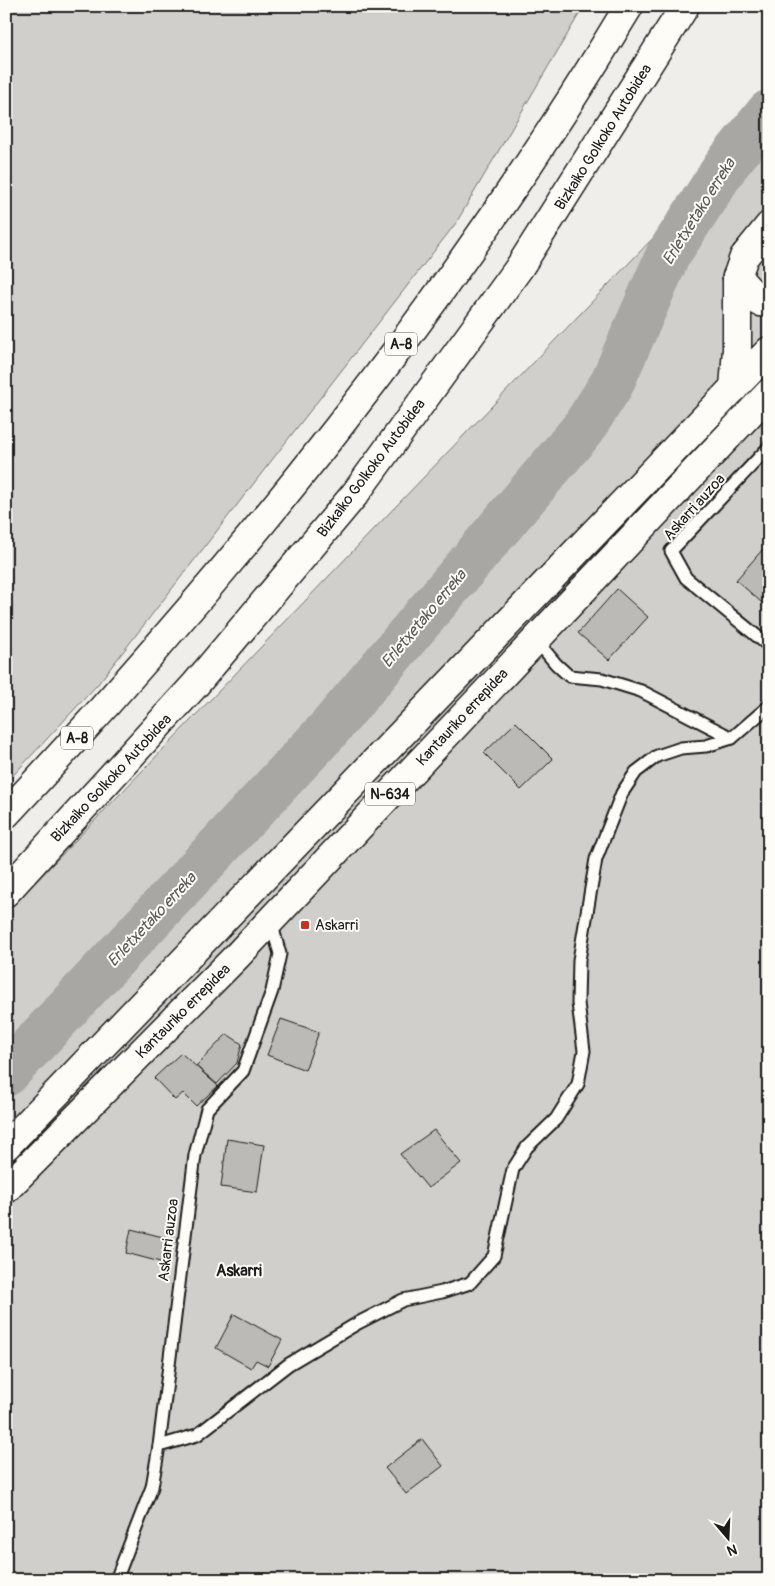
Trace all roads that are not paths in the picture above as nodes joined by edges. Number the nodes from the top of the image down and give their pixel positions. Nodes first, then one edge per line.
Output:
1 (629, 6) edge
2 (685, 6) edge
3 (769, 226) edge
4 (737, 277) junction
5 (769, 303) edge
6 (769, 351) edge
7 (734, 388) junction
8 (769, 392) edge
9 (769, 447) edge
10 (536, 640) junction
11 (769, 646) edge
12 (769, 706) edge
13 (732, 738) junction
14 (6, 814) edge
15 (6, 892) edge
16 (271, 920) junction
17 (6, 1146) edge
18 (6, 1189) edge
19 (159, 1446) junction
20 (116, 1580) edge

1 - 14 main road, A-8
2 - 15 main road, Bizkaiko Golkoko Autobidea
3 - 4 main road
4 - 5 main road
4 - 7 main road
6 - 7 main road, Kantauriko errepidea / N-634
7 - 17 main road, Kantauriko errepidea / N-634
8 - 10 main road, Kantauriko errepidea / N-634
9 - 11 lane, Askarri auzoa
10 - 13 lane
10 - 16 main road, Kantauriko errepidea / N-634
12 - 13 lane
13 - 19 lane
16 - 18 main road, Kantauriko errepidea / N-634
16 - 19 lane, Askarri auzoa
19 - 20 lane, Askarri auzoa

